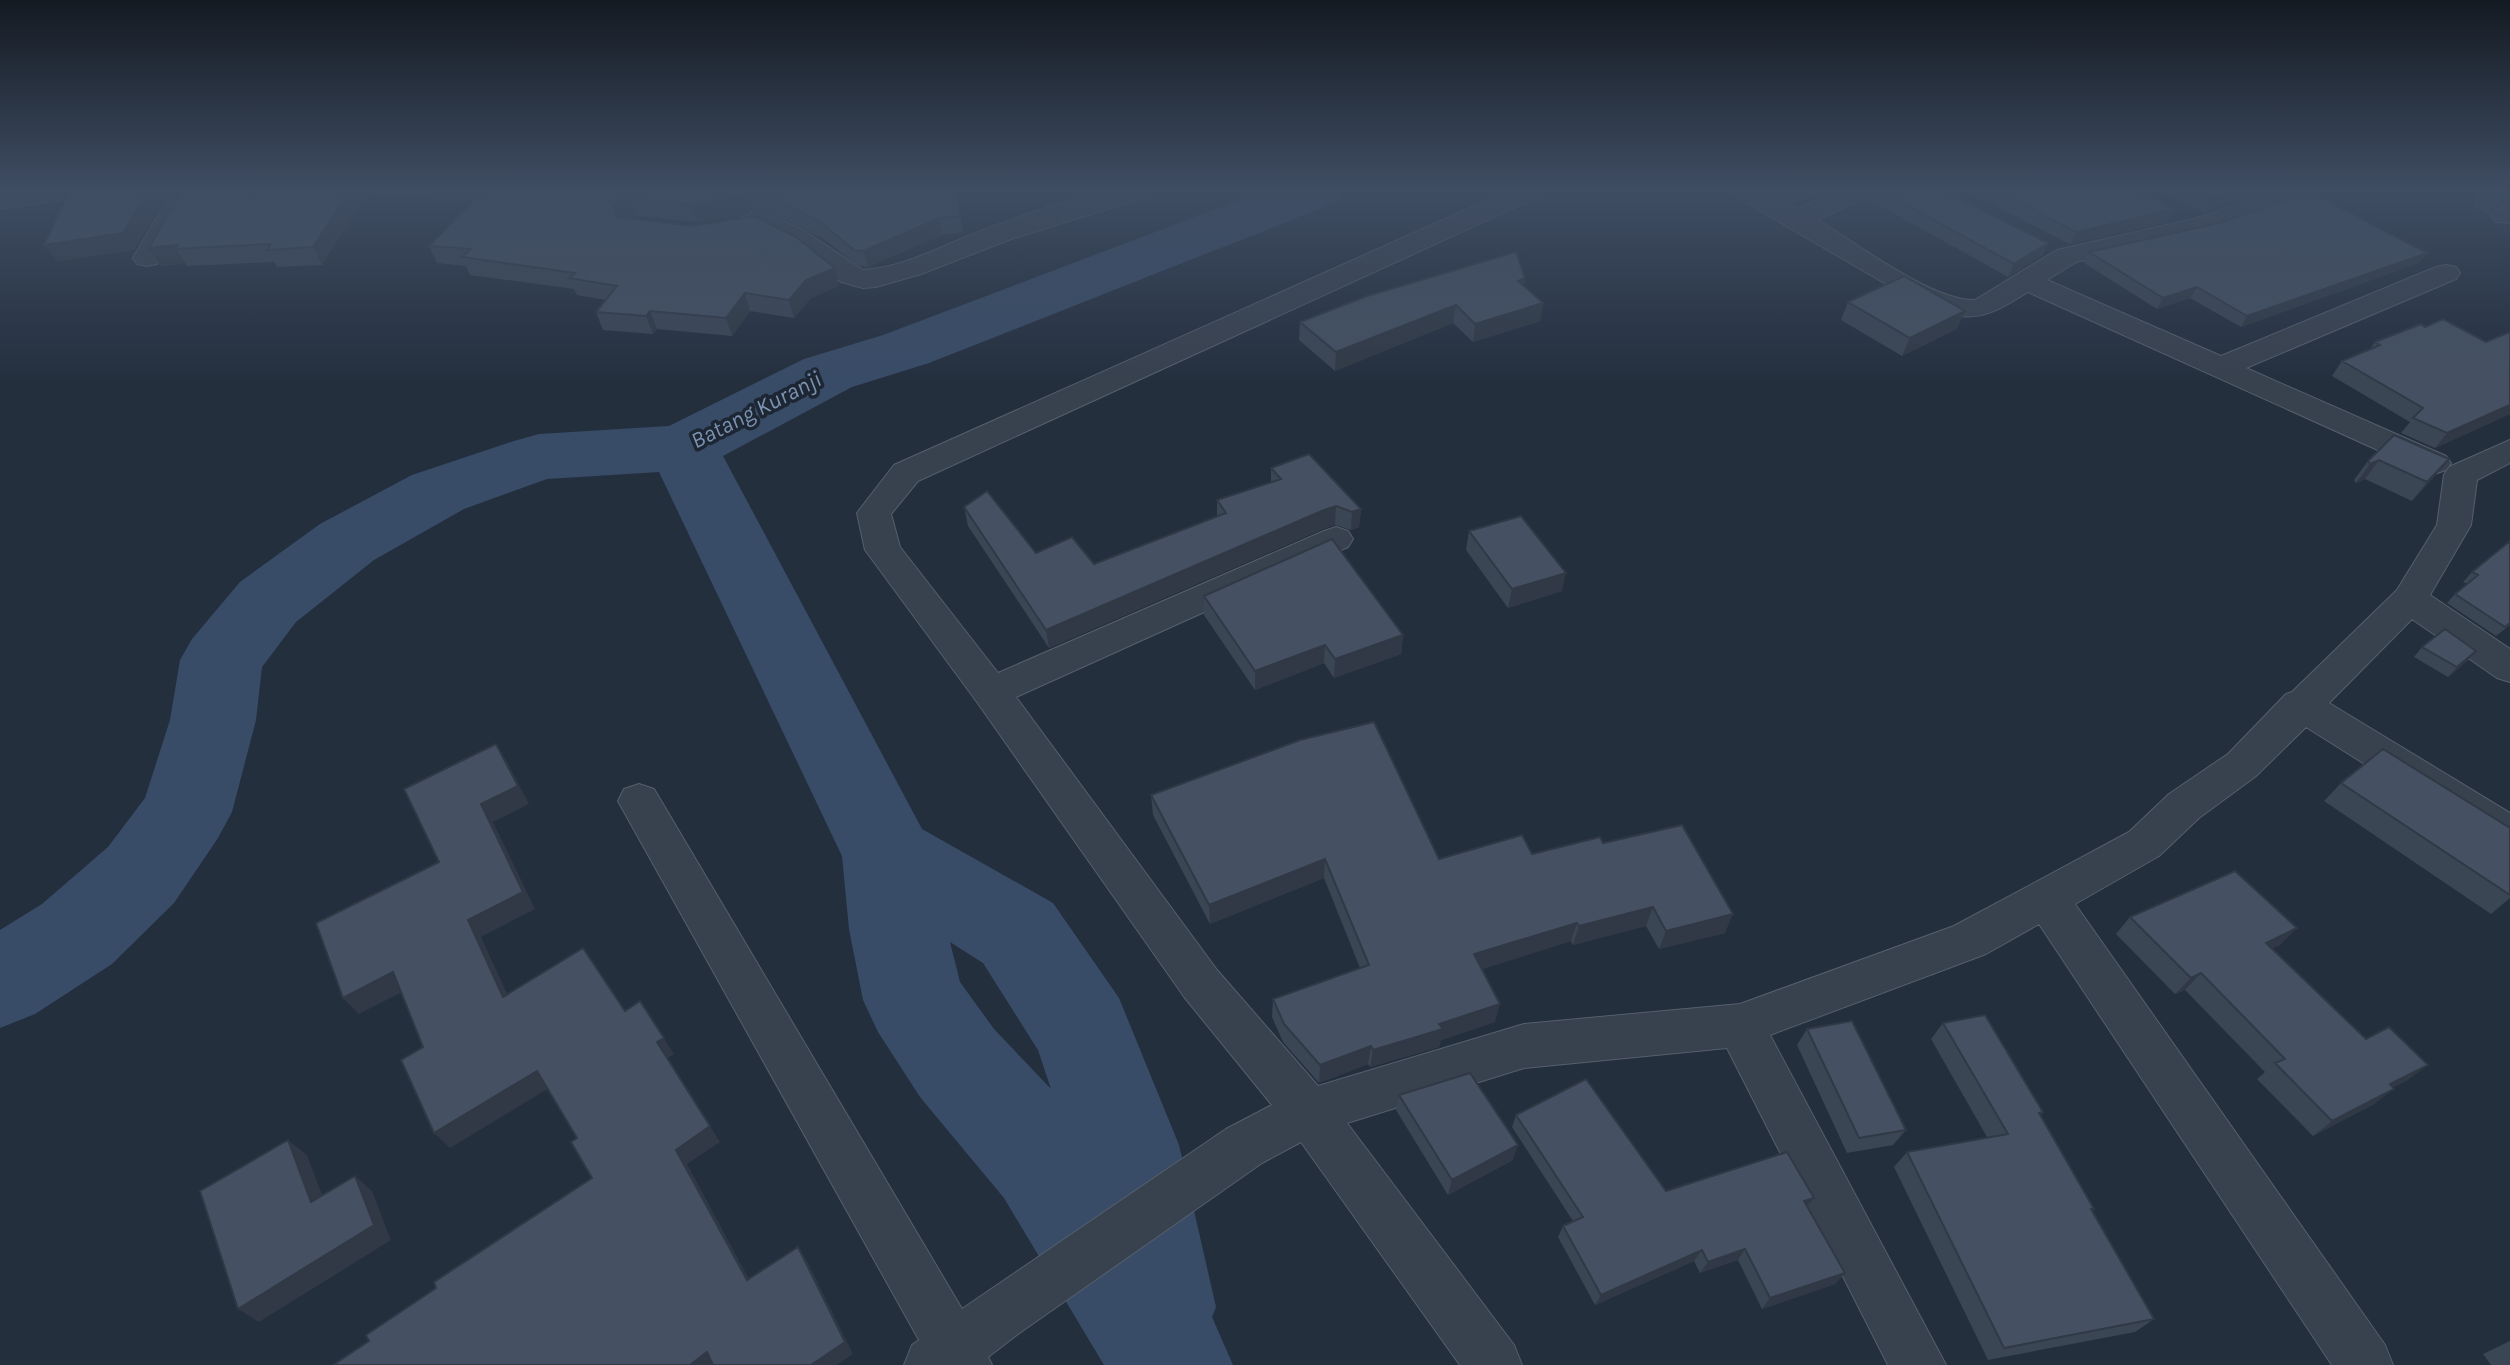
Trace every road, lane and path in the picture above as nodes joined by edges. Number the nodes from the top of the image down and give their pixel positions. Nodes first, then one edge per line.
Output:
1 (149, 254) edge
2 (821, 254) edge
3 (945, 254) edge
4 (1390, 254) edge
5 (1856, 254) edge
6 (2052, 254) edge
7 (147, 258) edge
8 (2446, 273) dead end
9 (2028, 282) junction
10 (2219, 368) junction
11 (2510, 450) edge
12 (2461, 475) junction
13 (1336, 539) edge
14 (2410, 599) junction
15 (2510, 668) edge
16 (991, 692) junction
17 (2301, 704) junction
18 (639, 801) dead end
19 (2510, 834) edge
20 (2047, 899) junction
21 (1740, 1025) junction
22 (1309, 1112) junction
23 (951, 1359) edge
24 (1494, 1365) edge
25 (1918, 1365) edge
26 (2365, 1365) edge

1 - 7 street
2 - 3 street
4 - 16 street
5 - 9 street
6 - 9 street
8 - 10 street
9 - 10 street
10 - 12 street
11 - 12 street
12 - 14 street
13 - 16 street
14 - 15 street
14 - 17 street
16 - 22 street
17 - 19 street
17 - 20 street
18 - 23 street
20 - 21 street
20 - 26 street
21 - 22 street
21 - 25 street
22 - 23 street
22 - 24 street

